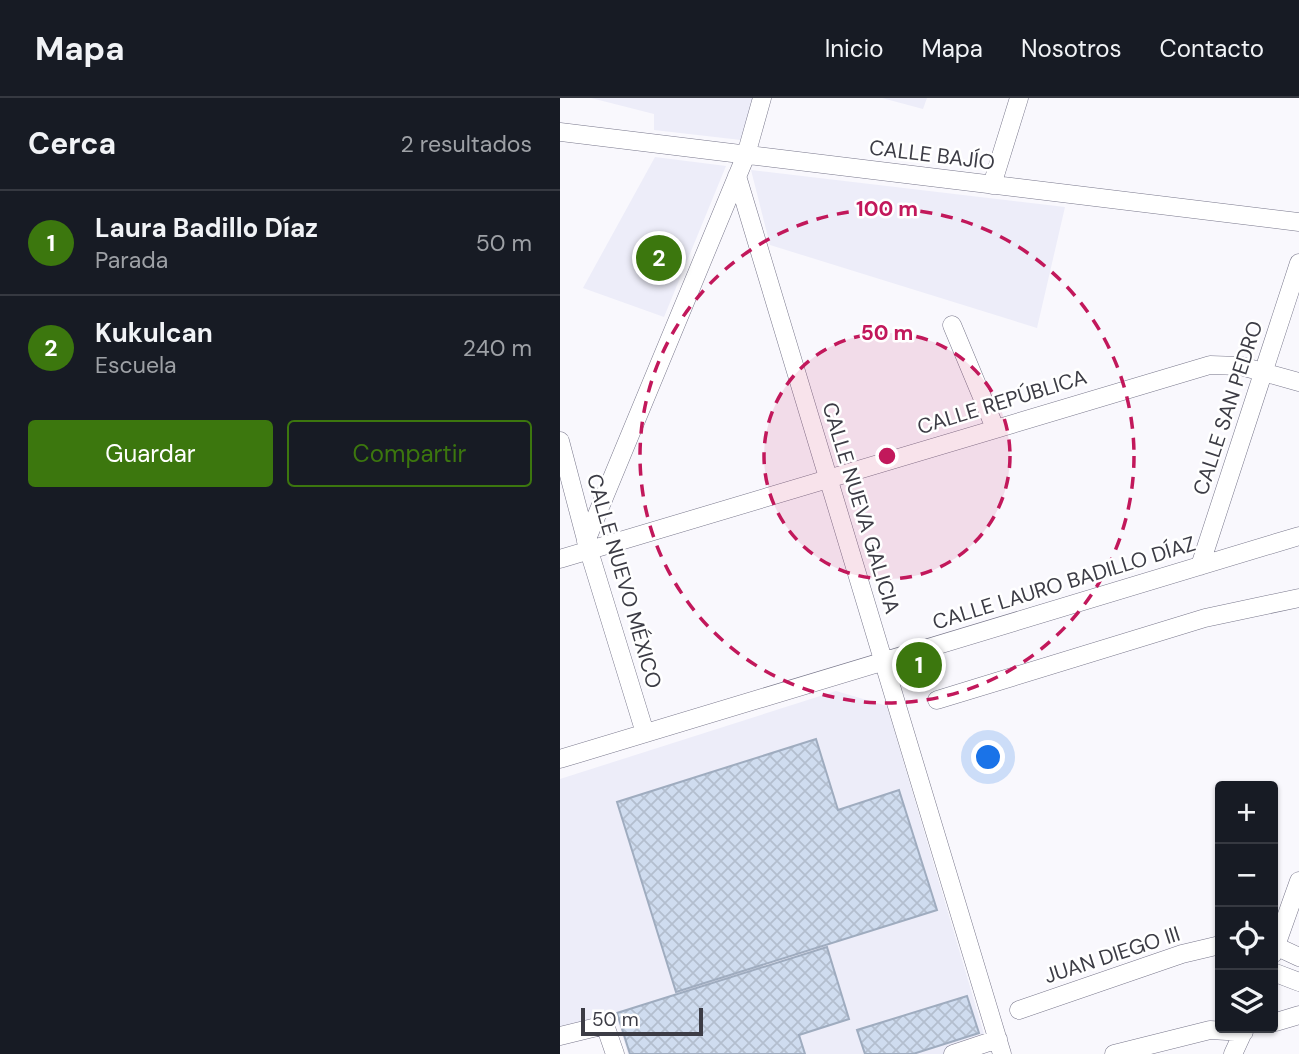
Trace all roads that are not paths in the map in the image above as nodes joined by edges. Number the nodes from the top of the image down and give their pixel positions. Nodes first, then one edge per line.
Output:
1 (762, 98) edge
2 (1020, 98) edge
3 (560, 132) edge
4 (746, 155) junction
5 (737, 176) junction
6 (992, 185) junction
7 (1299, 222) edge
8 (1299, 263) edge
9 (952, 325) dead end
10 (1263, 373) junction
11 (1299, 382) edge
12 (995, 428) junction
13 (560, 441) edge
14 (828, 478) junction
15 (1299, 536) edge
16 (587, 546) junction
17 (560, 559) edge
18 (1200, 566) junction
19 (1299, 598) edge
20 (883, 662) junction
21 (937, 700) dead end
22 (645, 733) junction
23 (560, 759) edge
24 (1299, 881) edge
25 (1278, 938) edge
26 (1215, 946) edge
27 (1278, 950) edge
28 (1299, 957) edge
29 (1278, 974) edge
30 (1299, 982) edge
31 (1019, 1010) dead end
32 (1299, 1015) edge
33 (1278, 1021) edge
34 (1215, 1030) edge
35 (1243, 1033) edge
36 (560, 1036) edge
37 (1000, 1047) edge
38 (615, 1054) edge
39 (953, 1054) edge
40 (1114, 1054) edge
41 (1233, 1054) edge

1 - 4 street
2 - 6 street
3 - 4 street, CALLE BAJÍO
4 - 5 street
4 - 6 street, CALLE BAJÍO
5 - 14 street, CALLE NUEVA GALICIA
5 - 16 street
6 - 7 street, CALLE BAJÍO
8 - 10 street, CALLE SAN PEDRO
9 - 12 street
10 - 11 street, CALLE REPÚBLICA
10 - 12 street, CALLE REPÚBLICA
10 - 18 street, CALLE SAN PEDRO
12 - 14 street, CALLE REPÚBLICA
13 - 16 street, CALLE NUEVO MÉXICO
14 - 16 street, CALLE REPÚBLICA
14 - 20 street, CALLE NUEVA GALICIA
15 - 18 street, CALLE LAURO BADILLO DÍAZ
16 - 17 street, CALLE REPÚBLICA
16 - 22 street, CALLE NUEVO MÉXICO
18 - 20 street, CALLE LAURO BADILLO DÍAZ
19 - 21 street
20 - 22 street, CALLE LAURO BADILLO DÍAZ
20 - 37 street, CALLE NUEVA GALICIA
22 - 23 street, CALLE LAURO BADILLO DÍAZ
24 - 25 street
26 - 31 street, JUAN DIEGO III
27 - 28 street
29 - 30 street
32 - 33 street
34 - 40 street
35 - 41 street
36 - 38 street
37 - 39 street

